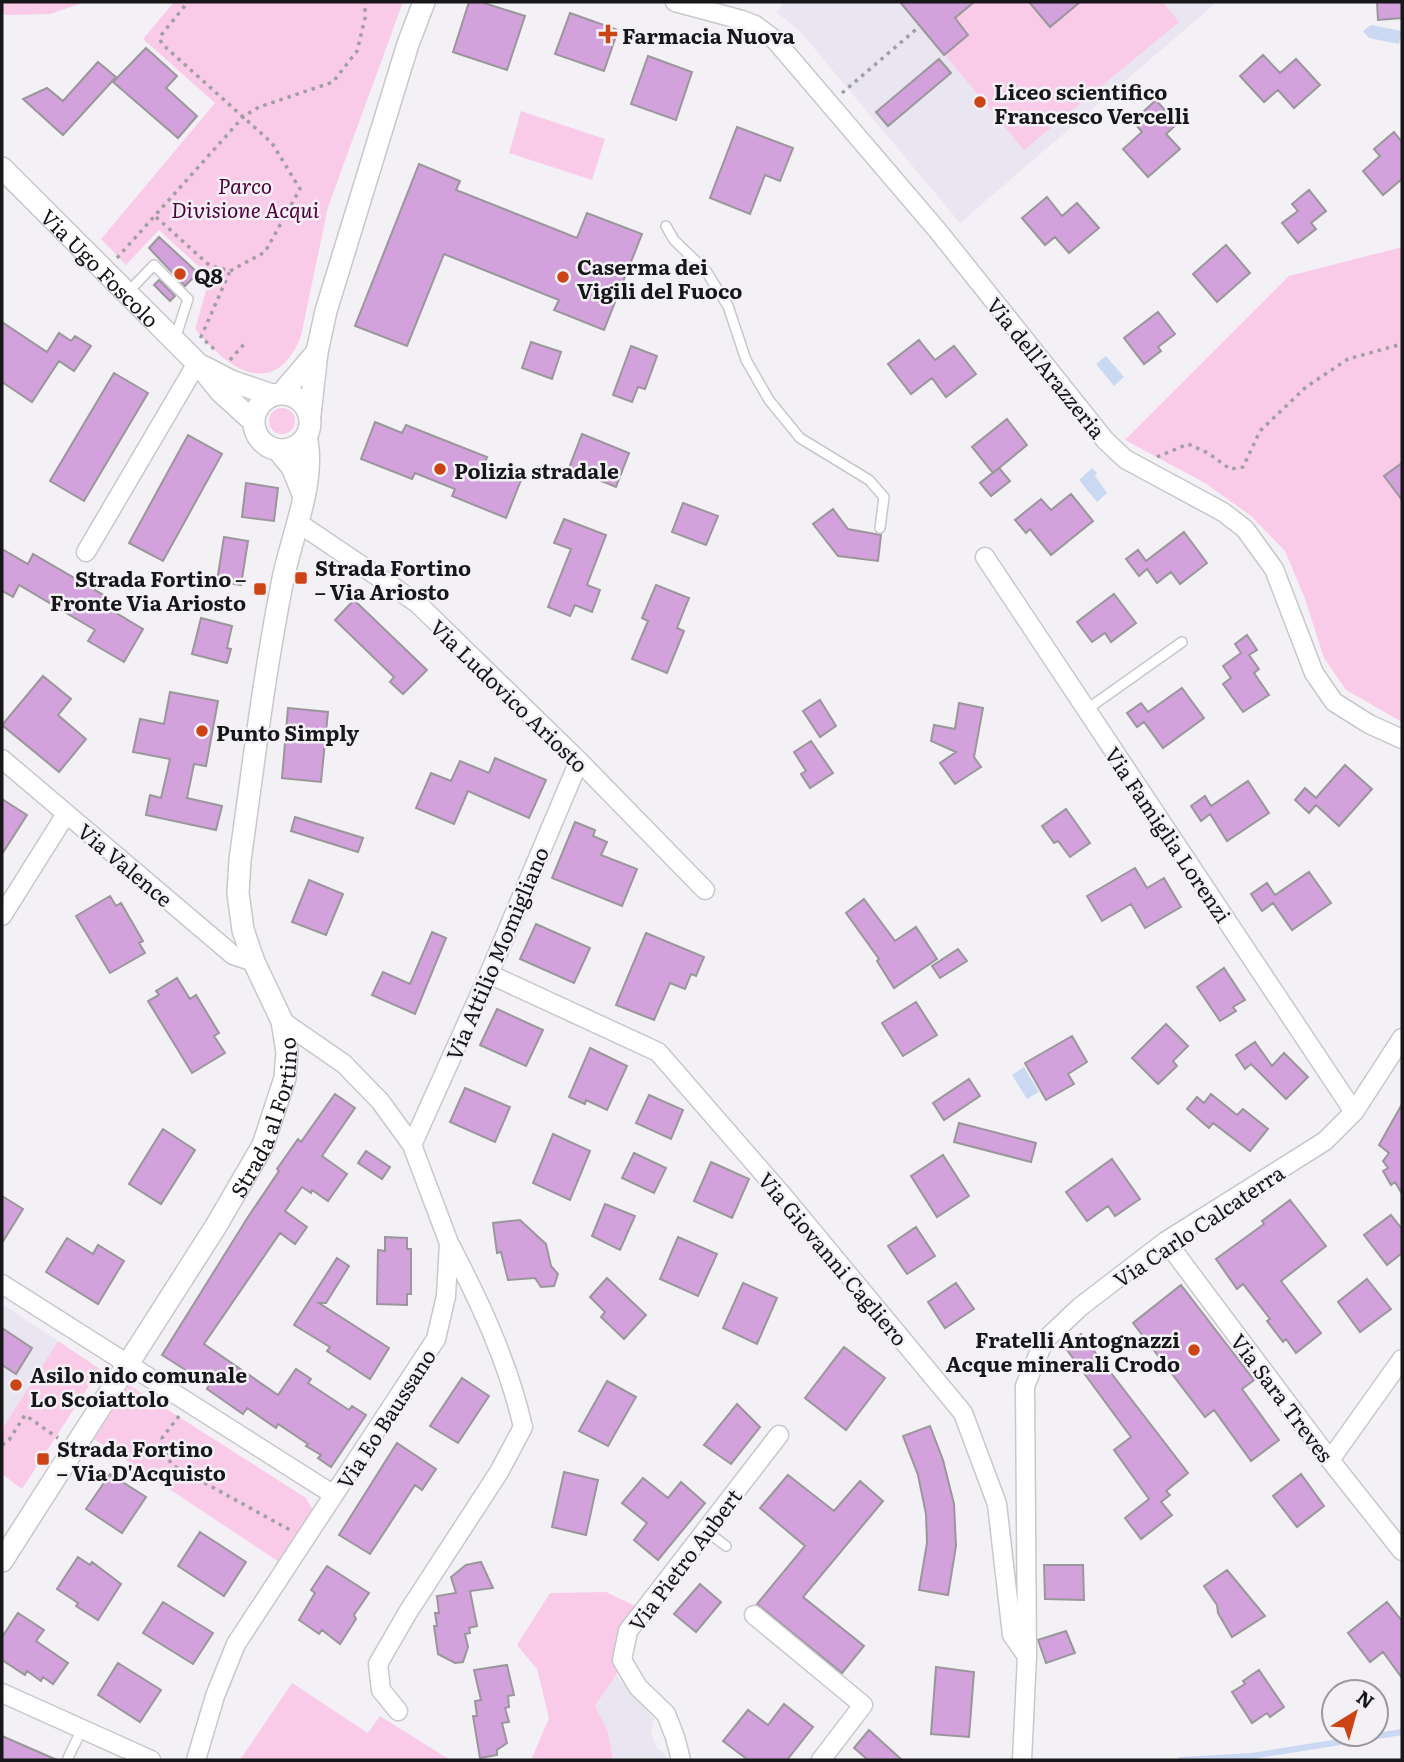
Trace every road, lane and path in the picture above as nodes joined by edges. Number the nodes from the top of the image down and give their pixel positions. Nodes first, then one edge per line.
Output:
1 (188, 2) edge
2 (365, 2) edge
3 (424, 2) edge
4 (675, 2) edge
5 (920, 26) dead end
6 (829, 103) junction
7 (244, 116) junction
8 (3, 172) edge
9 (156, 217) junction
10 (666, 226) dead end
11 (118, 257) dead end
12 (230, 271) junction
13 (127, 294) junction
14 (174, 340) junction
15 (245, 343) dead end
16 (1402, 344) edge
17 (317, 352) junction
18 (219, 354) dead end
19 (228, 362) dead end
20 (198, 364) junction
21 (277, 394) junction
22 (310, 415) junction
23 (253, 421) junction
24 (306, 437) junction
25 (278, 450) junction
26 (1143, 471) junction
27 (303, 494) junction
28 (297, 522) junction
29 (880, 528) dead end
30 (86, 552) dead end
31 (985, 557) dead end
32 (1182, 642) dead end
33 (1086, 710) junction
34 (1402, 738) edge
35 (2, 759) edge
36 (579, 761) junction
37 (66, 814) junction
38 (705, 890) dead end
39 (2, 916) edge
40 (254, 962) junction
41 (489, 974) junction
42 (282, 1021) junction
43 (1402, 1038) edge
44 (1397, 1057) edge
45 (1354, 1112) junction
46 (412, 1145) junction
47 (1167, 1241) junction
48 (449, 1243) junction
49 (2, 1284) edge
50 (1402, 1359) edge
51 (127, 1364) junction
52 (187, 1402) junction
53 (46, 1430) dead end
54 (779, 1435) dead end
55 (2, 1446) edge
56 (1330, 1460) junction
57 (334, 1495) junction
58 (705, 1530) junction
59 (304, 1539) junction
60 (726, 1546) dead end
61 (1402, 1551) edge
62 (2, 1561) edge
63 (754, 1615) dead end
64 (1027, 1656) junction
65 (2, 1693) edge
66 (398, 1711) dead end
67 (82, 1729) junction
68 (68, 1758) dead end
69 (151, 1760) edge
70 (196, 1760) edge
71 (681, 1760) edge
72 (821, 1760) edge
73 (1021, 1760) edge

1 - 7 path
2 - 7 path
3 - 17 street
4 - 6 street, Via dell'Arazzeria
5 - 6 path
6 - 26 street, Via dell'Arazzeria
7 - 9 path
7 - 12 path
8 - 13 street, Via Ugo Foscolo
9 - 11 path
9 - 12 path
10 - 29 lane
12 - 18 path
13 - 14 street, Via Ugo Foscolo
13 - 14 lane
14 - 20 street, Via Ugo Foscolo
15 - 19 path
16 - 26 path
17 - 21 street
17 - 22 street
20 - 21 street, Via Ugo Foscolo
20 - 23 street, Via Ugo Foscolo
20 - 30 street
21 - 22 street
21 - 23 street
22 - 24 street
23 - 25 street
24 - 25 street
24 - 27 street, Strada al Fortino
25 - 27 street
26 - 34 street, Via dell'Arazzeria
27 - 28 street, Strada al Fortino
28 - 36 street, Via Ludovico Ariosto
28 - 40 street, Strada al Fortino
31 - 33 street, Via Famiglia Lorenzi
32 - 33 lane
33 - 45 street, Via Famiglia Lorenzi
35 - 37 street, Via Valence
36 - 38 street, Via Ludovico Ariosto
36 - 41 street, Via Attilio Momigliano
37 - 39 street
37 - 40 street, Via Valence
40 - 42 street, Strada al Fortino
41 - 46 street, Via Attilio Momigliano
41 - 64 street, Via Giovanni Cagliero
42 - 46 street, Via Eo Baussano
42 - 51 street, Strada al Fortino
43 - 44 street, Via Carlo Calcaterra
44 - 45 street, Via Carlo Calcaterra
45 - 47 street, Via Carlo Calcaterra
46 - 48 street, Via Eo Baussano
47 - 56 street, Via Sara Treves
47 - 64 street, Via Carlo Calcaterra
48 - 57 street, Via Eo Baussano
48 - 66 street
49 - 51 street
50 - 56 street
51 - 52 street
51 - 62 street, Strada al Fortino
52 - 57 street
52 - 59 path
53 - 55 path
54 - 58 street, Via Pietro Aubert
56 - 61 street, Via Sara Treves
57 - 59 street, Via Eo Baussano
58 - 60 lane
58 - 71 street, Via Pietro Aubert
59 - 70 street, Via Eo Baussano
63 - 72 street
64 - 73 street, Via Carlo Calcaterra
65 - 67 street
67 - 68 lane
67 - 69 street

